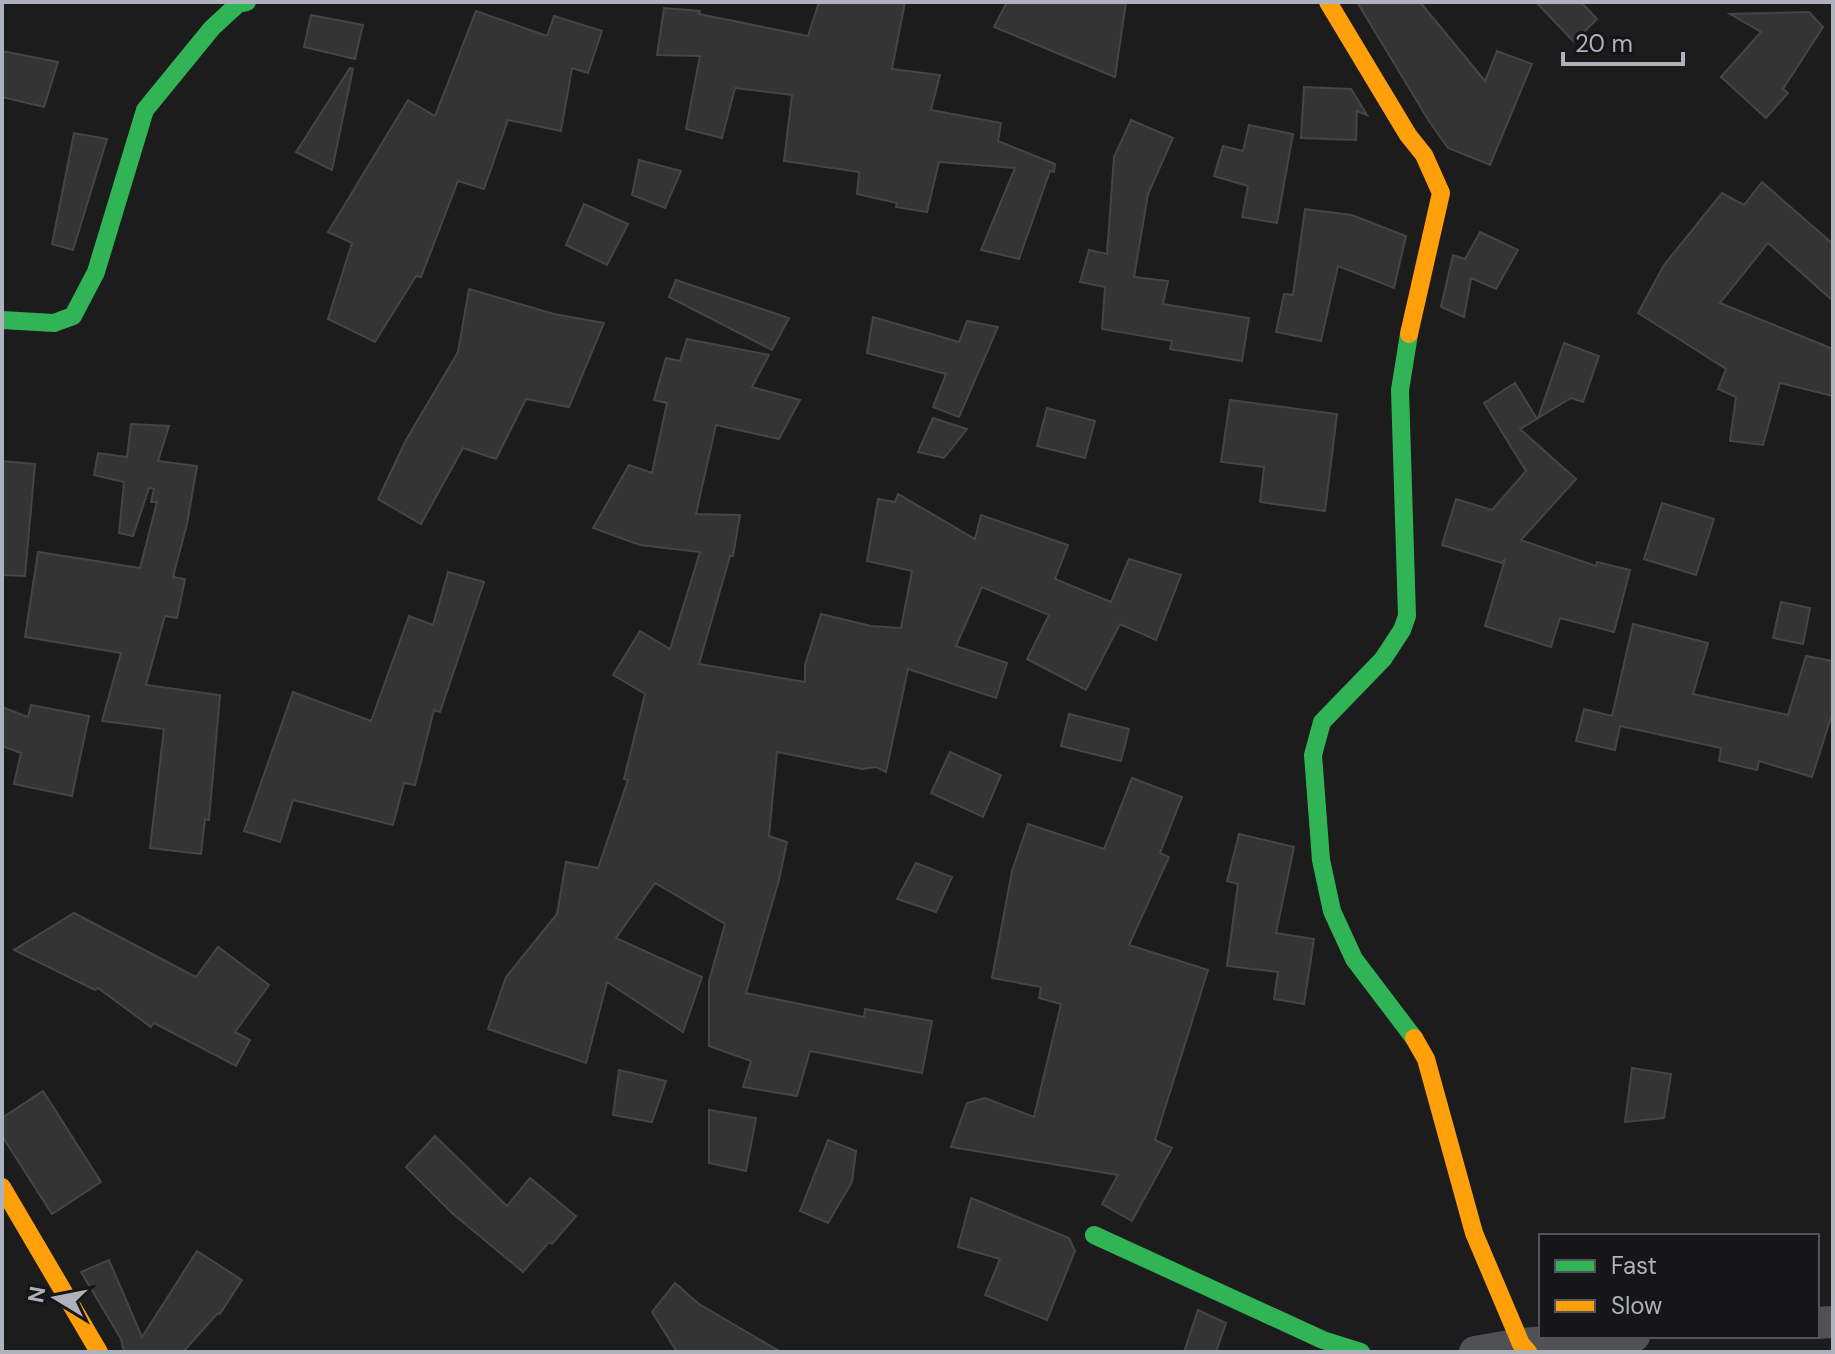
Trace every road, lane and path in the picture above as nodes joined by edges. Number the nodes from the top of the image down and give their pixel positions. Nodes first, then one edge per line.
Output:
1 (247, 2) edge
2 (1328, 2) edge
3 (2, 320) edge
4 (2, 1187) edge
5 (1094, 1235) dead end
6 (1616, 1338) edge
7 (1525, 1348) edge
8 (99, 1352) edge
9 (1361, 1352) edge
10 (1475, 1352) edge

1 - 3 street
2 - 7 street
4 - 8 street
5 - 9 street
6 - 7 street
7 - 10 street

